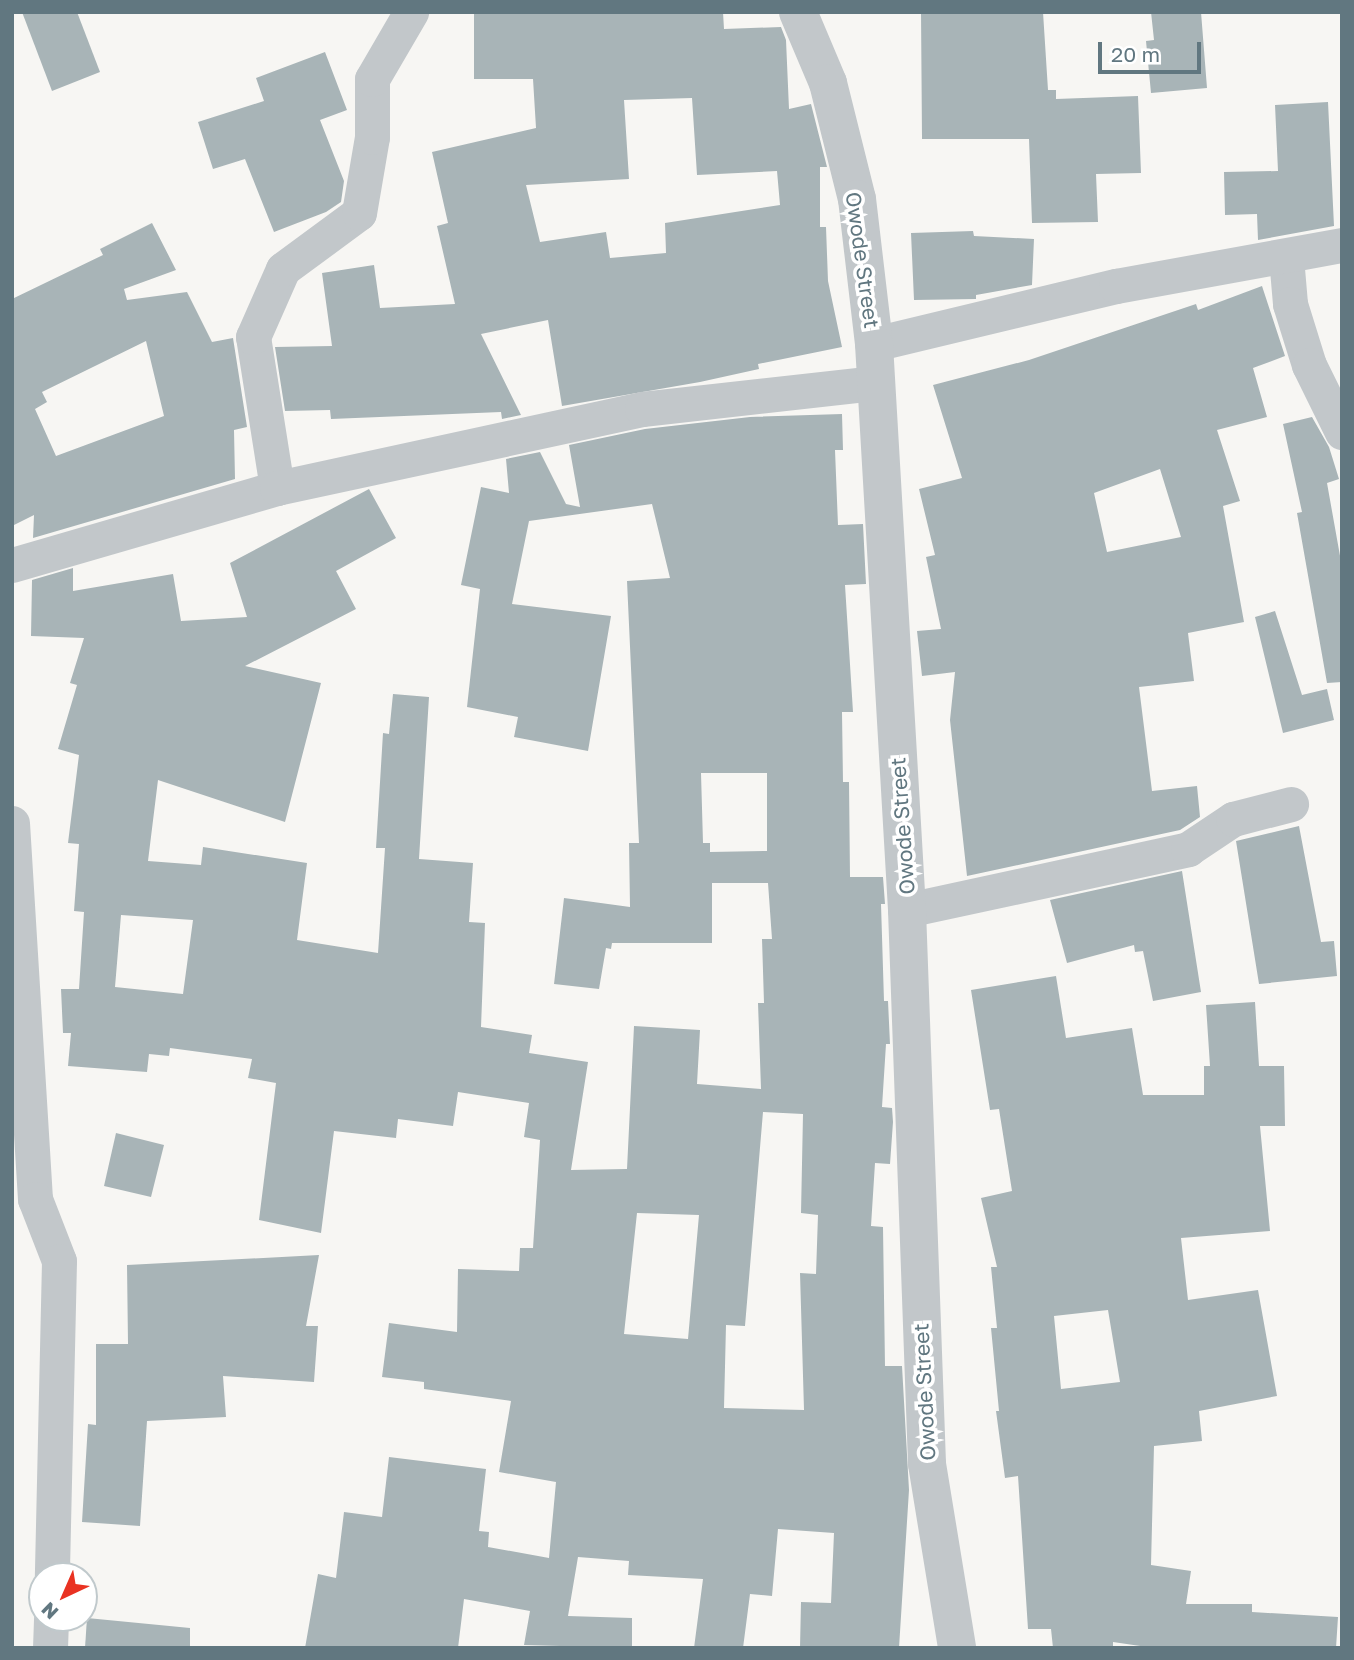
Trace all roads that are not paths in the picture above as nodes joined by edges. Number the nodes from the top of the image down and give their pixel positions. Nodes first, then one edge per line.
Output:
1 (411, 12) edge
2 (798, 12) edge
3 (1342, 245) edge
4 (1286, 257) junction
5 (874, 344) junction
6 (874, 383) junction
7 (1342, 432) edge
8 (277, 488) junction
9 (12, 565) edge
10 (1291, 804) dead end
11 (12, 823) edge
12 (907, 910) junction
13 (52, 1562) edge
14 (957, 1648) edge

1 - 8 street
2 - 5 street, Owode Street
3 - 4 street
4 - 5 street
4 - 7 street
5 - 6 street, Owode Street
6 - 8 street
6 - 12 street, Owode Street
8 - 9 street
10 - 12 street
11 - 13 street
12 - 14 street, Owode Street

